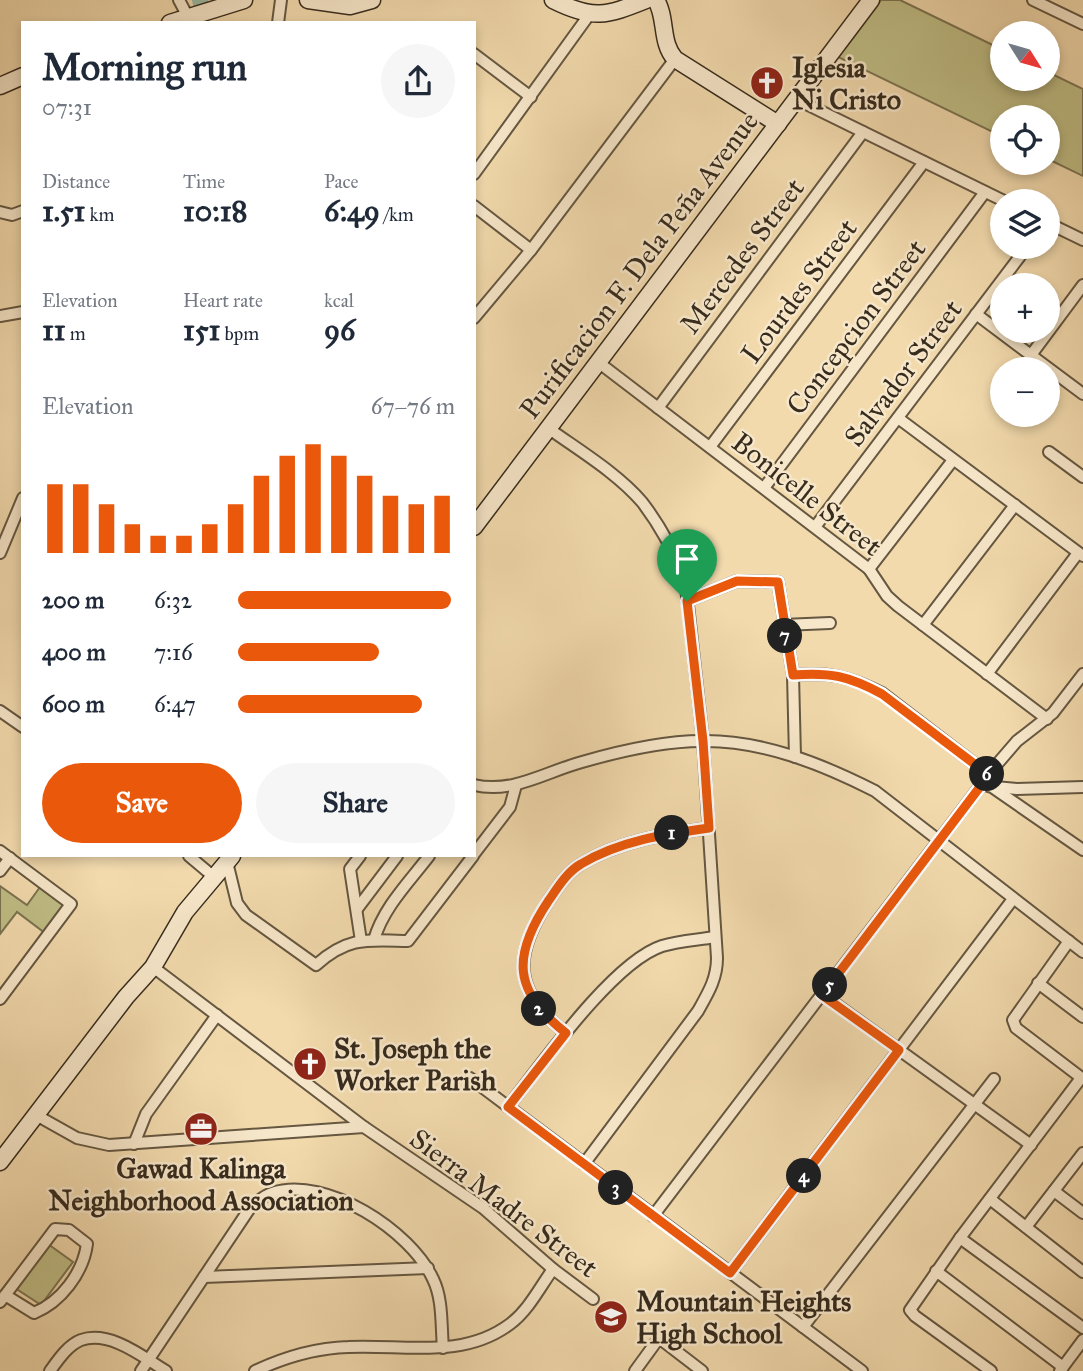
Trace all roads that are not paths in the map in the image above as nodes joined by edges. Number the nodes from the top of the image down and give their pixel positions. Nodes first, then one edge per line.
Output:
1 (179, 0) edge
2 (244, 0) edge
3 (281, 0) edge
4 (308, 0) edge
5 (372, 0) edge
6 (553, 0) edge
7 (646, 0) edge
8 (656, 0) edge
9 (871, 0) edge
10 (1033, 0) edge
11 (589, 15) junction
12 (188, 16) junction
13 (175, 21) edge
14 (278, 21) edge
15 (1083, 24) edge
16 (476, 56) edge
17 (675, 59) junction
18 (21, 77) edge
19 (0, 86) edge
20 (531, 97) junction
21 (796, 99) junction
22 (778, 124) junction
23 (863, 132) junction
24 (924, 162) junction
25 (476, 171) edge
26 (985, 192) junction
27 (990, 194) edge
28 (476, 208) edge
29 (0, 212) edge
30 (21, 212) edge
31 (1060, 229) edge
32 (1083, 240) edge
33 (531, 250) junction
34 (1018, 259) edge
35 (1083, 285) edge
36 (21, 312) edge
37 (976, 314) junction
38 (0, 316) edge
39 (476, 316) edge
40 (1031, 355) junction
41 (598, 362) junction
42 (1083, 394) edge
43 (658, 408) junction
44 (898, 418) junction
45 (548, 428) junction
46 (710, 447) junction
47 (1049, 452) dead end
48 (953, 460) junction
49 (1083, 477) edge
50 (764, 488) junction
51 (21, 503) edge
52 (1015, 505) junction
53 (476, 524) edge
54 (815, 527) junction
55 (0, 553) edge
56 (1081, 555) edge
57 (870, 569) junction
58 (687, 601) junction
59 (830, 623) dead end
60 (783, 625) junction
61 (923, 625) junction
62 (987, 674) junction
63 (1083, 674) edge
64 (793, 675) junction
65 (0, 711) edge
66 (1047, 719) junction
67 (21, 726) edge
68 (703, 741) junction
69 (795, 757) junction
70 (988, 782) junction
71 (516, 785) junction
72 (1083, 786) edge
73 (476, 789) edge
74 (709, 828) junction
75 (939, 842) junction
76 (1083, 850) edge
77 (0, 851) edge
78 (476, 852) edge
79 (190, 857) edge
80 (359, 857) edge
81 (396, 857) edge
82 (428, 857) edge
83 (472, 857) edge
84 (10, 858) junction
85 (230, 859) edge
86 (0, 871) edge
87 (214, 877) junction
88 (1013, 899) junction
89 (357, 908) junction
90 (715, 936) junction
91 (374, 940) junction
92 (361, 941) junction
93 (1069, 941) junction
94 (1083, 951) edge
95 (153, 967) junction
96 (1038, 983) junction
97 (822, 995) junction
98 (0, 999) edge
99 (217, 1015) junction
100 (1083, 1017) edge
101 (566, 1033) junction
102 (899, 1050) junction
103 (470, 1079) dead end
104 (994, 1079) dead end
105 (1082, 1079) edge
106 (975, 1104) junction
107 (508, 1107) junction
108 (36, 1115) junction
109 (365, 1127) junction
110 (134, 1144) junction
111 (1031, 1145) junction
112 (1083, 1154) edge
113 (0, 1162) edge
114 (584, 1164) junction
115 (1054, 1191) junction
116 (990, 1199) junction
117 (1083, 1213) edge
118 (653, 1216) junction
119 (1026, 1227) junction
120 (961, 1238) junction
121 (428, 1268) junction
122 (553, 1269) junction
123 (936, 1271) junction
124 (1083, 1272) edge
125 (730, 1273) junction
126 (204, 1277) junction
127 (3, 1298) edge
128 (593, 1299) dead end
129 (803, 1327) junction
130 (1083, 1328) edge
131 (1083, 1340) edge
132 (443, 1348) junction
133 (148, 1360) junction
134 (1061, 1369) edge
135 (50, 1371) edge
136 (141, 1371) edge
137 (166, 1371) edge
138 (255, 1371) edge
139 (635, 1371) edge
140 (702, 1371) edge
141 (862, 1371) edge
142 (991, 1371) edge

1 - 12 street
2 - 12 street
3 - 14 street
4 - 5 street
6 - 11 street
7 - 11 street
8 - 17 street
9 - 21 street, Purificacion F. Dela Peña Avenue
10 - 15 street
11 - 20 street
12 - 13 street
16 - 20 street
17 - 22 street
17 - 33 street
18 - 19 street
20 - 25 street
21 - 22 street, Purificacion F. Dela Peña Avenue
21 - 23 street
22 - 41 street, Purificacion F. Dela Peña Avenue
23 - 24 street
23 - 43 street, Mercedes Street
24 - 26 street
24 - 46 street, Lourdes Street
26 - 27 street
26 - 50 street, Concepcion Street
28 - 33 street
29 - 30 street
31 - 32 street
33 - 39 street
34 - 37 street, Salvador Street
35 - 40 street
36 - 38 street
37 - 40 street
37 - 44 street, Salvador Street
40 - 42 street
41 - 43 street, Bonicelle Street
41 - 45 street, Purificacion F. Dela Peña Avenue
43 - 46 street, Bonicelle Street
44 - 48 street
44 - 54 street, Salvador Street
45 - 53 street, Purificacion F. Dela Peña Avenue
45 - 58 street
46 - 50 street, Bonicelle Street
47 - 49 street
48 - 52 street
48 - 57 street
50 - 54 street, Bonicelle Street
51 - 55 street
52 - 56 street
52 - 61 street
54 - 57 street, Bonicelle Street
56 - 62 street
57 - 61 street, Bonicelle Street
58 - 60 street
58 - 68 street
59 - 60 street
60 - 64 street
61 - 62 street, Bonicelle Street
62 - 66 street, Bonicelle Street
63 - 66 street
64 - 69 street
64 - 70 street
65 - 67 street
66 - 70 street
68 - 69 street
68 - 71 street
68 - 74 street
69 - 75 street
70 - 72 street
70 - 75 street
70 - 76 street
71 - 73 street
71 - 78 street
74 - 90 street
74 - 101 street
75 - 88 street
75 - 97 street
77 - 84 street
79 - 87 street
80 - 89 street
81 - 89 street
82 - 91 street
83 - 91 street
84 - 86 street
84 - 98 street
85 - 87 street
85 - 92 street
87 - 95 street
88 - 93 street
88 - 102 street
89 - 92 street
90 - 101 street
90 - 114 street
91 - 92 street
93 - 94 street
93 - 96 street
95 - 99 street, Sierra Madre Street
95 - 108 street
96 - 100 street
96 - 105 street
97 - 102 street
97 - 118 street
99 - 109 street, Sierra Madre Street
99 - 110 street
101 - 107 street
102 - 106 street
102 - 125 street
103 - 107 street
104 - 106 street
105 - 111 street
106 - 111 street
106 - 129 street
107 - 114 street
108 - 110 street
108 - 113 street
109 - 110 street
109 - 122 street, Sierra Madre Street
111 - 116 street
112 - 115 street
114 - 118 street
115 - 117 street
115 - 119 street
116 - 119 street
116 - 120 street
118 - 125 street
119 - 124 street
120 - 123 street
120 - 130 street
121 - 126 street
121 - 126 street
121 - 132 street
122 - 128 street, Sierra Madre Street
122 - 132 street
123 - 134 street
123 - 142 street
125 - 129 street
126 - 133 street
127 - 127 street
129 - 141 street
131 - 134 street
132 - 138 street
133 - 135 street
133 - 136 street
133 - 137 street
139 - 140 street

